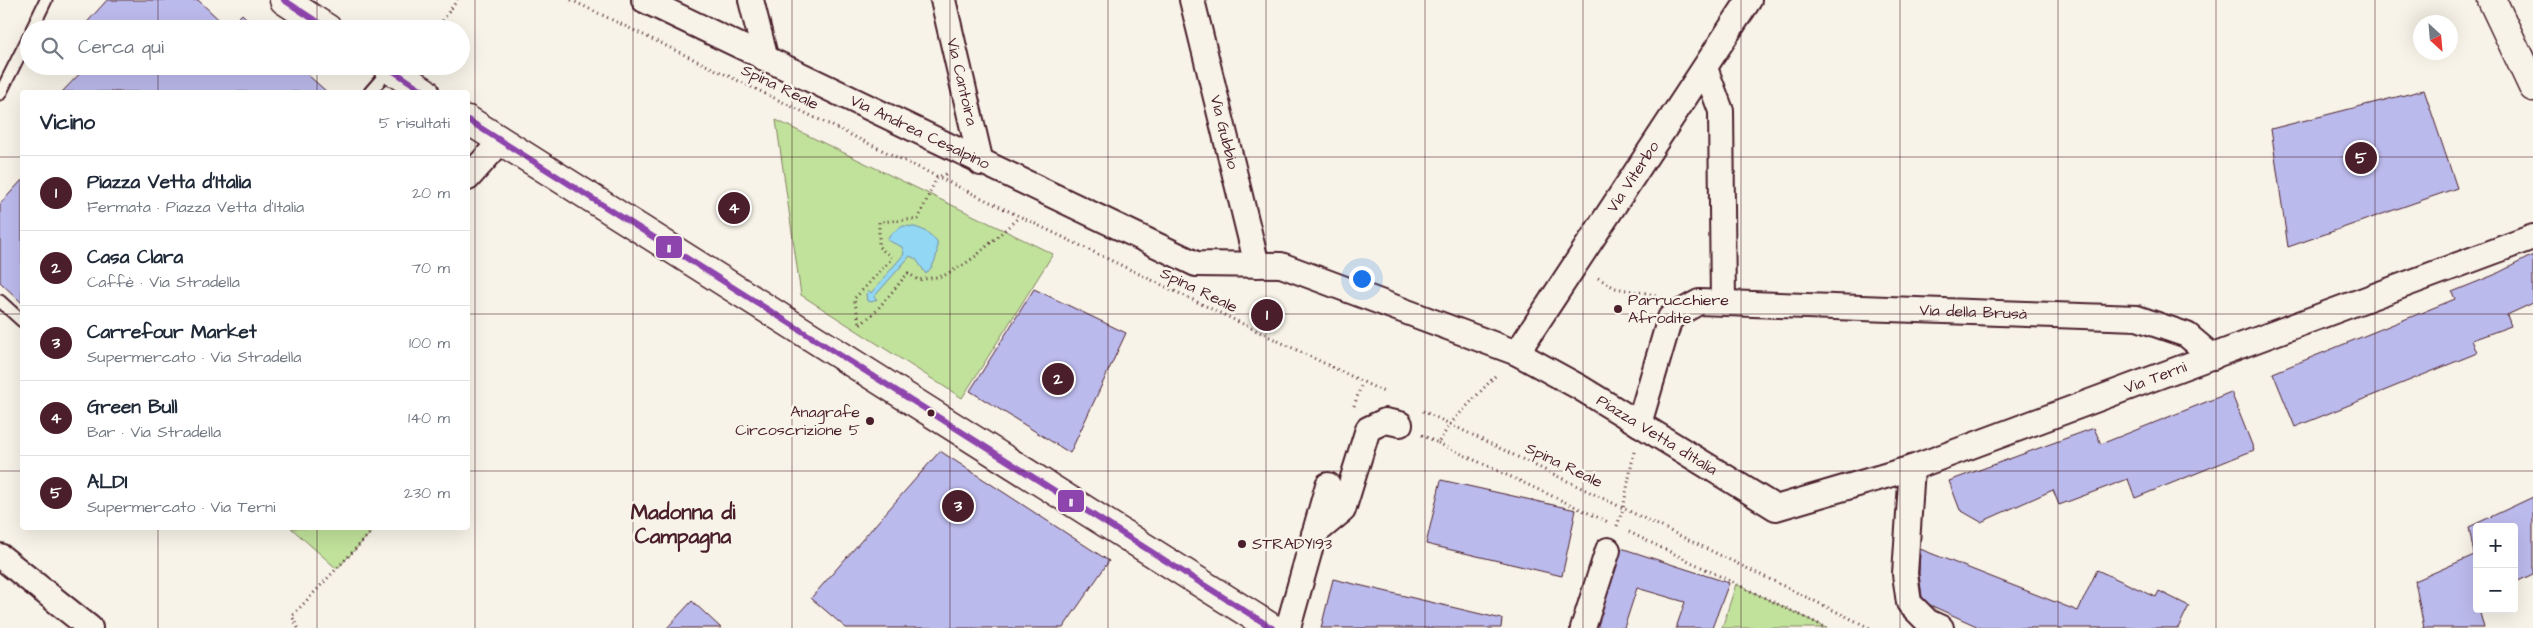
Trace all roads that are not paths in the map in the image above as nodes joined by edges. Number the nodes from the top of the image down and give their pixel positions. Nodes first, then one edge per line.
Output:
1 (46, 0) edge
2 (284, 0) edge
3 (644, 0) edge
4 (751, 0) edge
5 (943, 0) edge
6 (1192, 0) edge
7 (1749, 0) edge
8 (2492, 0) edge
9 (36, 20) edge
10 (314, 20) edge
11 (20, 54) edge
12 (766, 60) junction
13 (1705, 68) junction
14 (383, 75) edge
15 (399, 75) edge
16 (2533, 87) edge
17 (372, 90) edge
18 (422, 90) edge
19 (0, 94) edge
20 (470, 121) edge
21 (501, 141) junction
22 (981, 163) junction
23 (470, 176) edge
24 (2533, 237) edge
25 (1196, 264) joint
26 (1257, 265) junction
27 (0, 301) edge
28 (1723, 302) junction
29 (20, 319) edge
30 (1517, 353) junction
31 (2213, 357) junction
32 (1407, 415) road end
33 (1639, 424) junction
34 (1912, 468) junction
35 (1328, 485) dead end
36 (1776, 508) joint
37 (1314, 534) junction
38 (1608, 550) road end
39 (0, 556) edge
40 (90, 628) edge
41 (1272, 628) edge
42 (1288, 628) edge
43 (1583, 628) edge
44 (1941, 628) edge

1 - 9 lane
2 - 10 street
3 - 12 street, Via Andrea Cesalpino
4 - 12 street
5 - 22 street, Via Cantoira
6 - 26 street, Via Gubbio
7 - 13 street, Via Viterbo
8 - 16 street
11 - 19 lane
12 - 22 street, Via Andrea Cesalpino
13 - 28 street
13 - 30 street, Via Viterbo
14 - 17 lane
15 - 18 street
20 - 21 street
21 - 23 street
21 - 41 street
22 - 25 street, Via Andrea Cesalpino
24 - 31 street, Via Terni
25 - 26 street, Piazza Vetta d'Italia
26 - 30 street, Piazza Vetta d'Italia
27 - 29 lane
28 - 31 street, Via della Brusà
28 - 33 street, Via della Brusà
30 - 33 street, Piazza Vetta d'Italia
31 - 34 street, Via Terni
32 - 37 street
33 - 36 street, Piazza Vetta d'Italia
34 - 36 street, Via Terni
34 - 44 street
35 - 37 street
37 - 42 street
38 - 43 street
39 - 40 street

